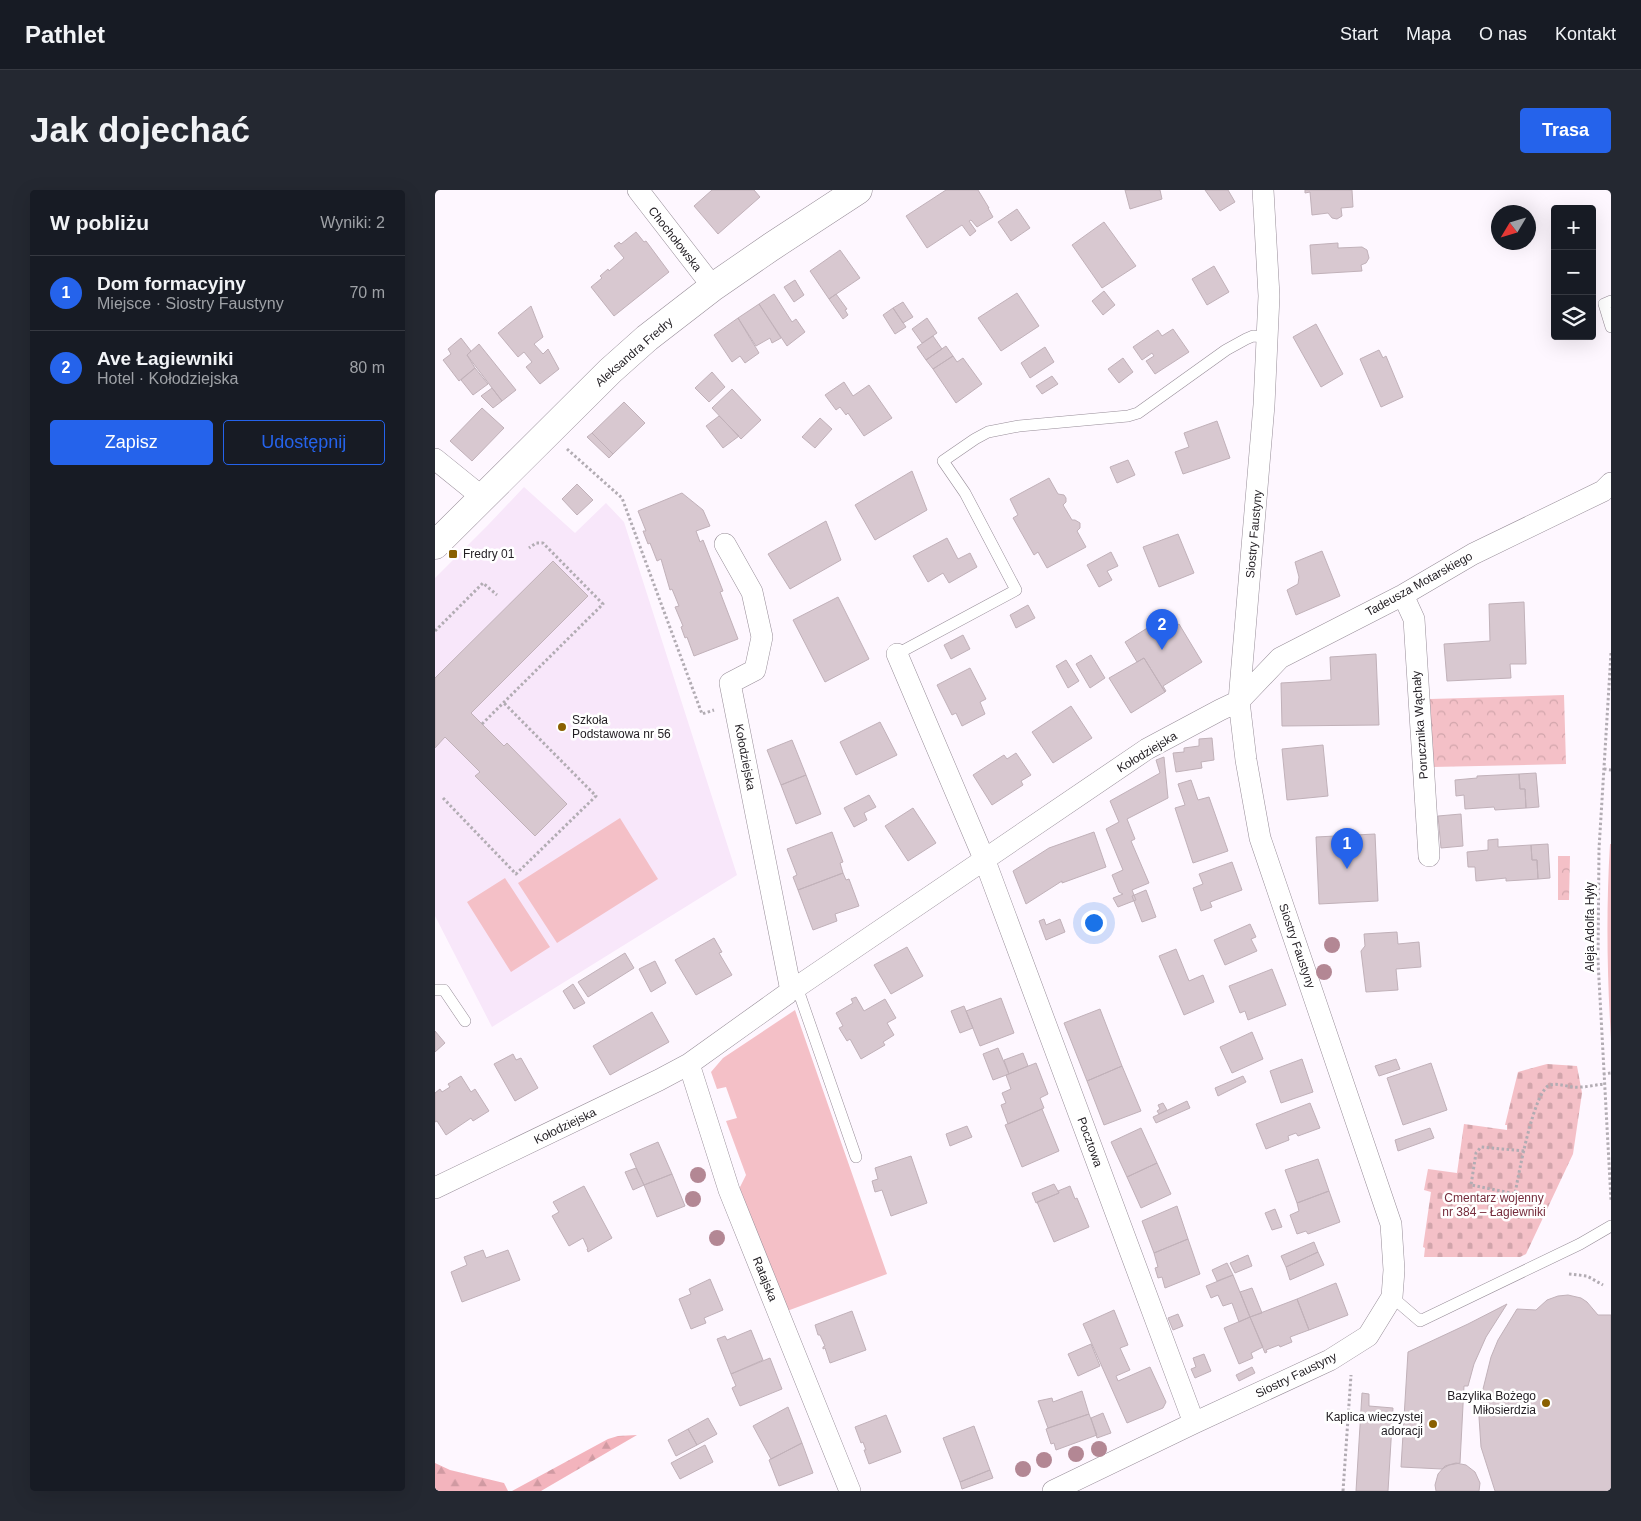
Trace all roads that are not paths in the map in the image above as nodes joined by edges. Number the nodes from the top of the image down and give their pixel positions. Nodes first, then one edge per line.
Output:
1 (638, 190) edge
2 (858, 190) edge
3 (1263, 190) edge
4 (713, 288) junction
5 (1611, 302) edge
6 (1611, 327) edge
7 (1267, 336) junction
8 (435, 460) edge
9 (1611, 484) edge
10 (482, 497) junction
11 (725, 544) dead end
12 (435, 545) edge
13 (1403, 595) junction
14 (897, 654) joint
15 (1239, 701) junction
16 (1429, 856) dead end
17 (985, 861) junction
18 (794, 989) junction
19 (435, 990) edge
20 (465, 1021) dead end
21 (689, 1064) junction
22 (856, 1157) dead end
23 (435, 1188) edge
24 (1611, 1226) edge
25 (1392, 1297) junction
26 (1195, 1423) junction
27 (850, 1491) edge
28 (1053, 1491) edge

1 - 4 street, Chochołowska
2 - 4 street, Aleksandra Fredry
3 - 7 street, Siostry Faustyny
4 - 10 street, Aleksandra Fredry
5 - 6 lane
7 - 14 lane
7 - 15 street, Siostry Faustyny
8 - 10 street
9 - 13 street, Tadeusza Motarskiego
10 - 12 street, Aleksandra Fredry
11 - 18 street, Kołodziejska
13 - 15 street, Tadeusza Motarskiego
13 - 16 street, Porucznika Wąchały
14 - 17 street
15 - 17 street, Kołodziejska
15 - 25 street, Siostry Faustyny
17 - 18 street, Kołodziejska
17 - 26 street, Pocztowa
18 - 21 street, Kołodziejska
18 - 22 lane
19 - 20 lane
21 - 23 street, Kołodziejska
21 - 27 street, Ratajska
24 - 25 lane
25 - 26 street, Siostry Faustyny
26 - 28 street, Siostry Faustyny

